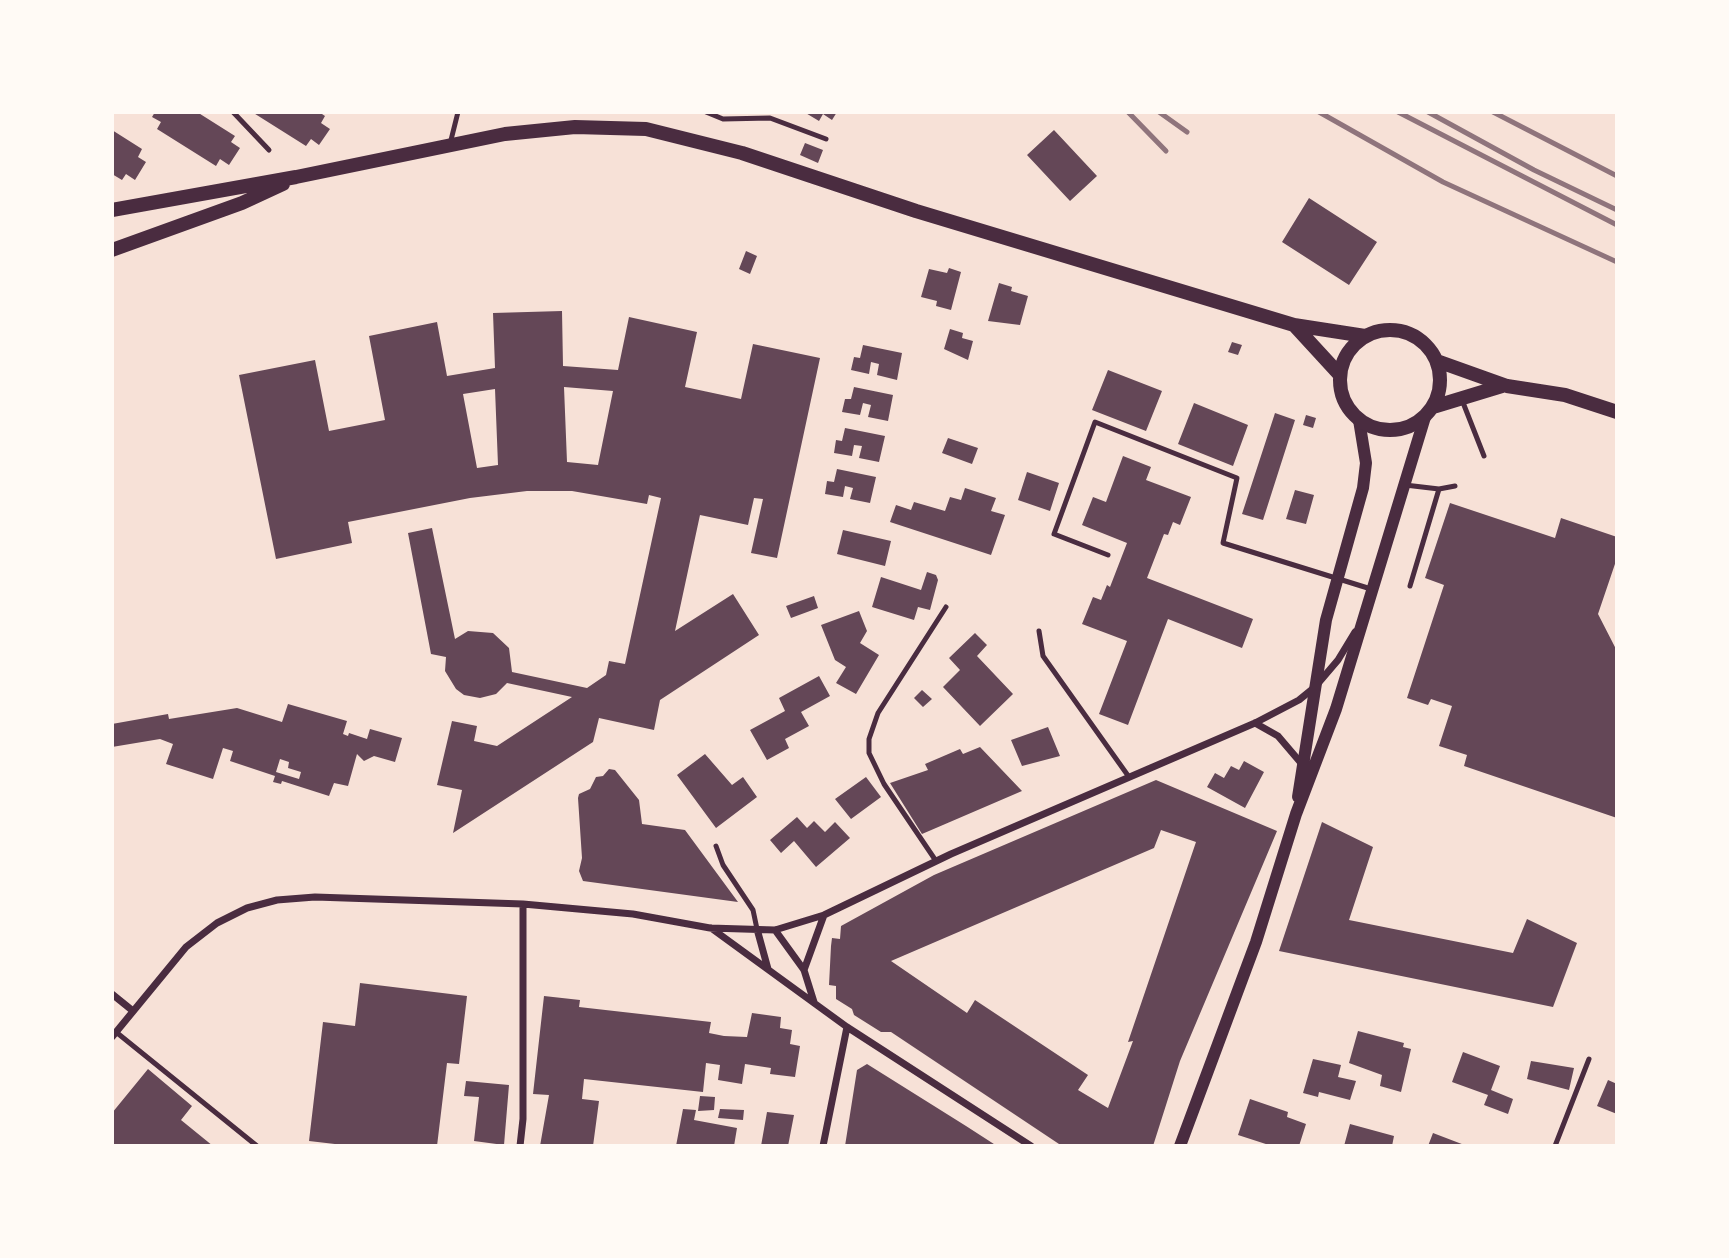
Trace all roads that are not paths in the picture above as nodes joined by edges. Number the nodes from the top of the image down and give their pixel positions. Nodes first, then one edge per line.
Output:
1 (233, 112) edge
2 (458, 112) edge
3 (706, 112) edge
4 (826, 139) dead end
5 (450, 144) junction
6 (269, 150) dead end
7 (296, 177) junction
8 (112, 210) edge
9 (112, 250) edge
10 (1294, 325) junction
11 (1365, 335) junction
12 (1437, 362) junction
13 (1339, 374) junction
14 (1507, 386) junction
15 (1461, 397) junction
16 (1429, 412) junction
17 (1617, 412) edge
18 (1359, 420) junction
19 (1484, 456) dead end
20 (1404, 485) junction
21 (1455, 486) dead end
22 (1440, 489) junction
23 (1108, 555) dead end
24 (1338, 578) junction
25 (1410, 586) dead end
26 (1371, 589) junction
27 (946, 607) dead end
28 (1360, 624) junction
29 (1039, 631) dead end
30 (1315, 687) junction
31 (1255, 723) junction
32 (1301, 764) junction
33 (1129, 777) junction
34 (1296, 814) junction
35 (716, 846) dead end
36 (936, 861) junction
37 (523, 904) junction
38 (824, 915) junction
39 (710, 928) junction
40 (757, 929) junction
41 (775, 930) junction
42 (768, 969) junction
43 (804, 970) junction
44 (112, 994) edge
45 (815, 1003) junction
46 (133, 1011) junction
47 (847, 1027) junction
48 (114, 1034) edge
49 (1589, 1059) dead end
50 (257, 1146) edge
51 (520, 1146) edge
52 (823, 1146) edge
53 (1031, 1146) edge
54 (1180, 1146) edge
55 (1555, 1146) edge

1 - 6 lane
2 - 5 lane
3 - 4 lane
5 - 7 main road
5 - 10 main road
7 - 8 main road
7 - 9 main road
10 - 11 main road
10 - 13 main road
11 - 12 main road
11 - 13 main road
12 - 14 main road
12 - 16 main road
13 - 18 main road
14 - 15 main road
14 - 17 main road
15 - 16 main road
15 - 19 lane
16 - 18 main road
16 - 20 street
18 - 24 street
20 - 22 lane
20 - 26 street
21 - 22 lane
22 - 25 lane
23 - 24 lane
24 - 26 lane
24 - 30 street
26 - 28 street
27 - 36 lane
28 - 30 street
28 - 34 street
29 - 33 lane
30 - 31 street
30 - 32 street
31 - 32 street
31 - 33 street
32 - 34 street
33 - 36 street
34 - 54 street
35 - 40 lane
36 - 38 street
37 - 39 street
37 - 46 street
37 - 51 street
38 - 41 street
38 - 43 street
39 - 40 street
39 - 42 street
40 - 41 street
40 - 42 street
41 - 43 street
42 - 45 street
43 - 45 street
44 - 46 street
45 - 47 street
46 - 48 street
47 - 52 street
47 - 53 street
48 - 50 lane
49 - 55 lane

